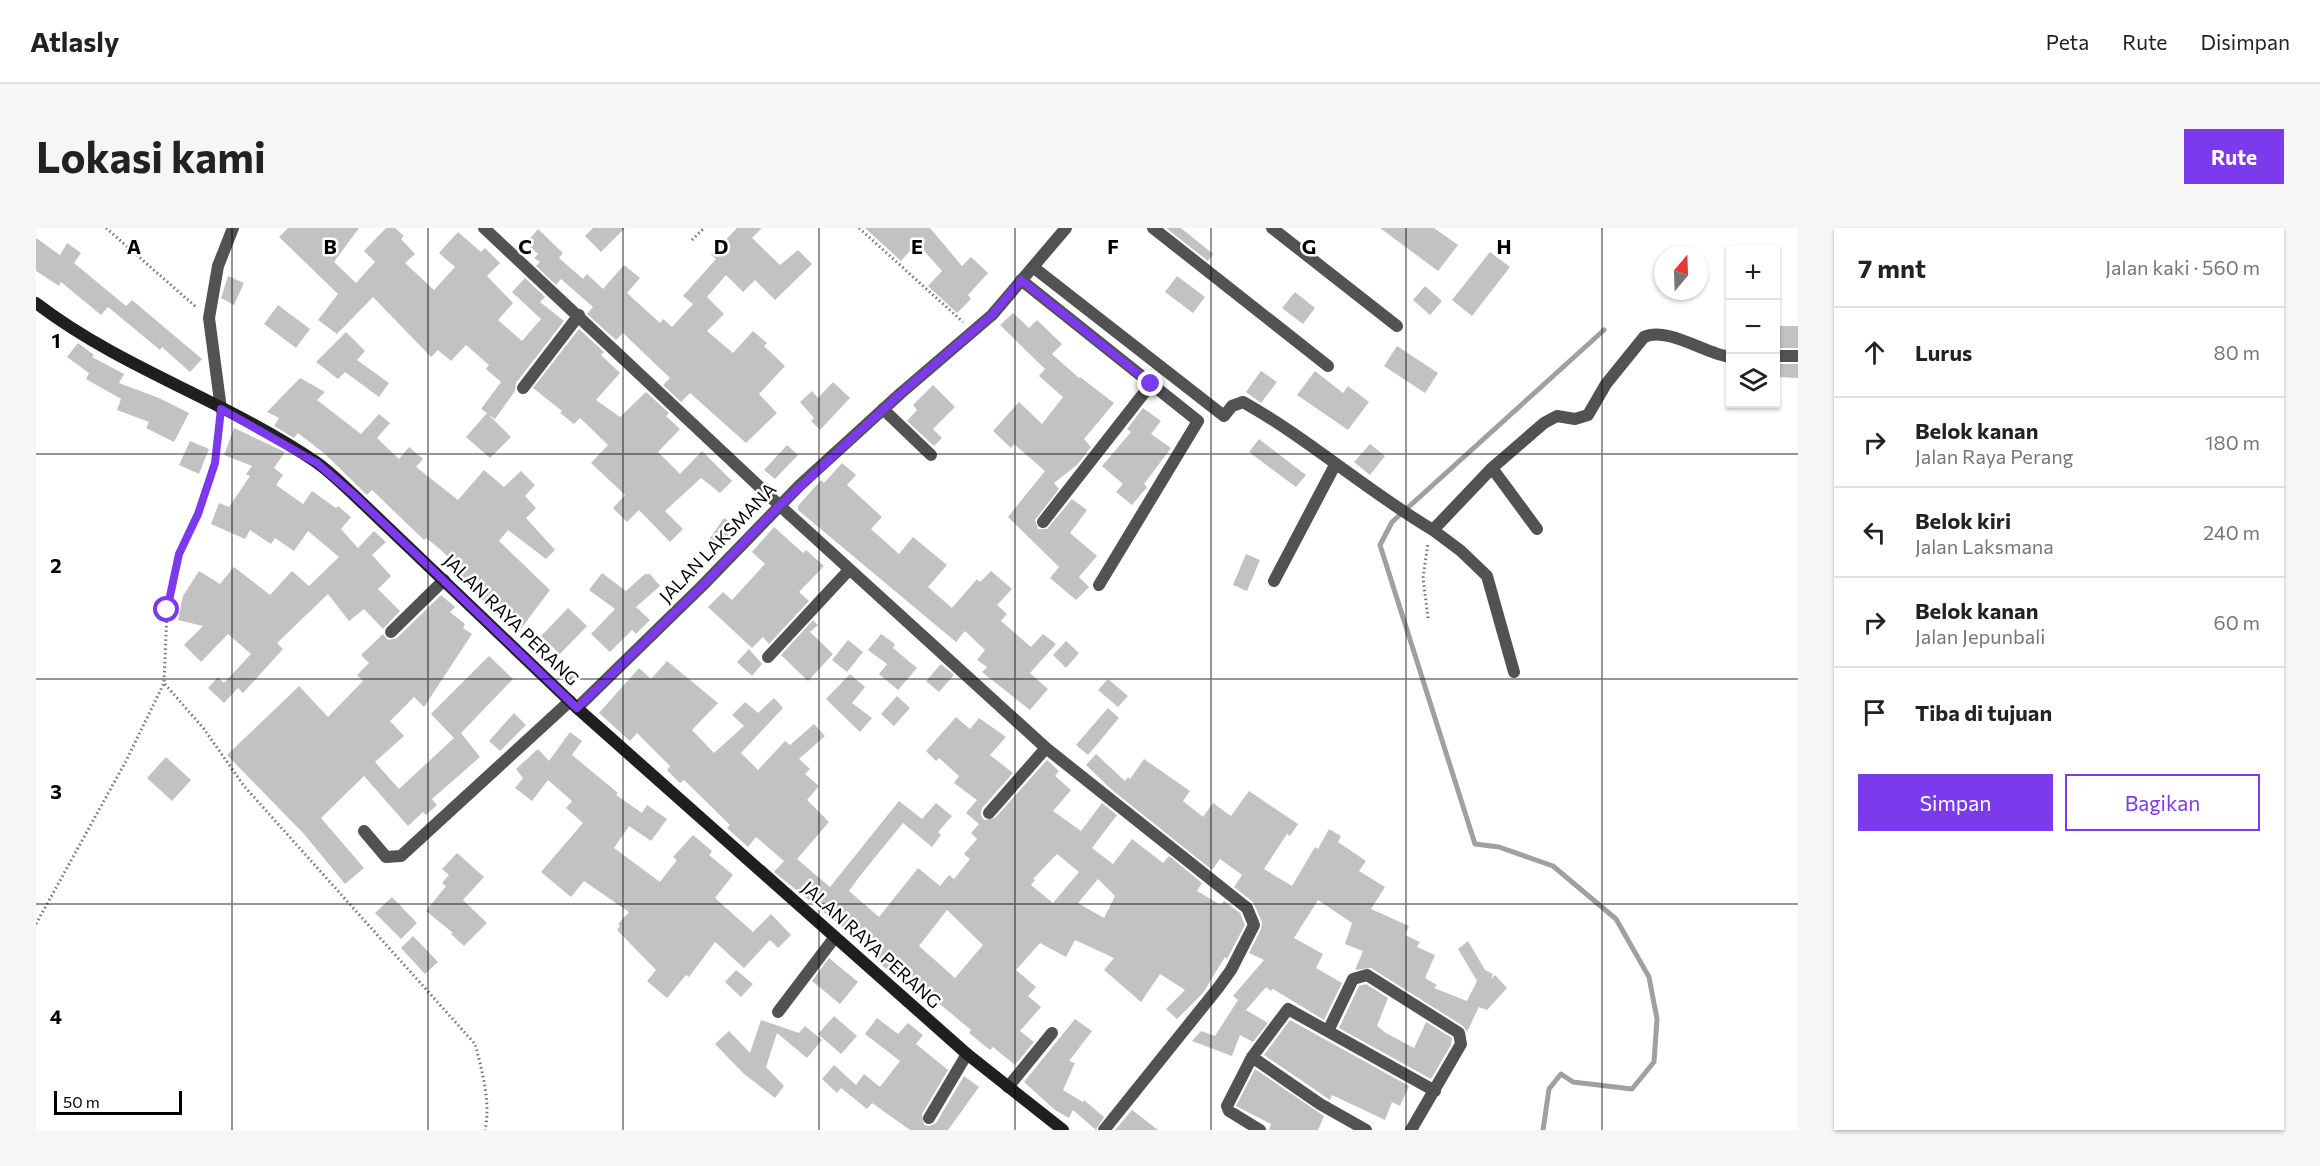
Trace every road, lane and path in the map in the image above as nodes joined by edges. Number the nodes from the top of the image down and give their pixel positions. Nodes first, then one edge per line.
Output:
1 (106, 228) edge
2 (233, 228) edge
3 (484, 228) edge
4 (704, 228) edge
5 (860, 228) edge
6 (1066, 228) edge
7 (1153, 228) edge
8 (1272, 228) edge
9 (692, 240) dead end
10 (1033, 267) junction
11 (1021, 280) junction
12 (36, 303) edge
13 (579, 315) junction
14 (209, 318) junction
15 (1397, 326) dead end
16 (974, 331) junction
17 (1726, 355) edge
18 (1780, 356) edge
19 (1798, 356) edge
20 (1328, 366) dead end
21 (1151, 384) junction
22 (523, 388) dead end
23 (221, 409) junction
24 (883, 409) junction
25 (931, 455) dead end
26 (1335, 465) junction
27 (1492, 468) junction
28 (779, 506) junction
29 (1043, 522) dead end
30 (1537, 529) dead end
31 (1433, 530) junction
32 (849, 570) junction
33 (444, 580) junction
34 (1274, 581) dead end
35 (1099, 585) dead end
36 (1428, 618) dead end
37 (391, 632) dead end
38 (768, 657) dead end
39 (1514, 672) dead end
40 (164, 683) junction
41 (573, 704) junction
42 (1046, 748) junction
43 (989, 813) dead end
44 (364, 831) dead end
45 (36, 924) edge
46 (835, 937) junction
47 (778, 1012) dead end
48 (1328, 1031) junction
49 (1052, 1033) dead end
50 (968, 1054) junction
51 (1252, 1057) junction
52 (1008, 1087) junction
53 (1435, 1091) junction
54 (929, 1118) dead end
55 (485, 1130) edge
56 (1063, 1130) edge
57 (1104, 1130) edge
58 (1260, 1130) edge
59 (1366, 1130) edge
60 (1411, 1130) edge

1 - 14 path
2 - 14 street
3 - 13 street
4 - 9 path
5 - 16 path
6 - 10 street, JALAN LAKSMANA
7 - 20 street
8 - 15 street
10 - 11 street, JALAN LAKSMANA
10 - 26 street
11 - 16 street, JALAN LAKSMANA
11 - 21 street
12 - 23 main road, JALAN RAYA PERANG
13 - 22 street
13 - 28 street
14 - 23 street
16 - 24 street, JALAN LAKSMANA
17 - 27 street
18 - 19 street
21 - 29 street
21 - 35 street
23 - 33 main road, JALAN RAYA PERANG
23 - 40 path
24 - 25 street
24 - 28 street, JALAN LAKSMANA
26 - 31 street
26 - 34 street
27 - 30 street
27 - 31 street
28 - 32 street
28 - 41 street, JALAN LAKSMANA
31 - 36 path
31 - 39 street
32 - 38 street
32 - 42 street
33 - 37 street
33 - 41 main road, JALAN RAYA PERANG
40 - 45 path
40 - 55 path
41 - 44 street, JALAN LAKSMANA
41 - 46 main road, JALAN RAYA PERANG
42 - 43 street
42 - 57 street
46 - 47 street
46 - 50 main road, JALAN RAYA PERANG
48 - 51 street
48 - 53 street
48 - 53 street
49 - 52 street
50 - 52 main road, JALAN RAYA PERANG
50 - 54 street
51 - 58 street
51 - 59 street
52 - 56 main road, JALAN RAYA PERANG
53 - 60 street

